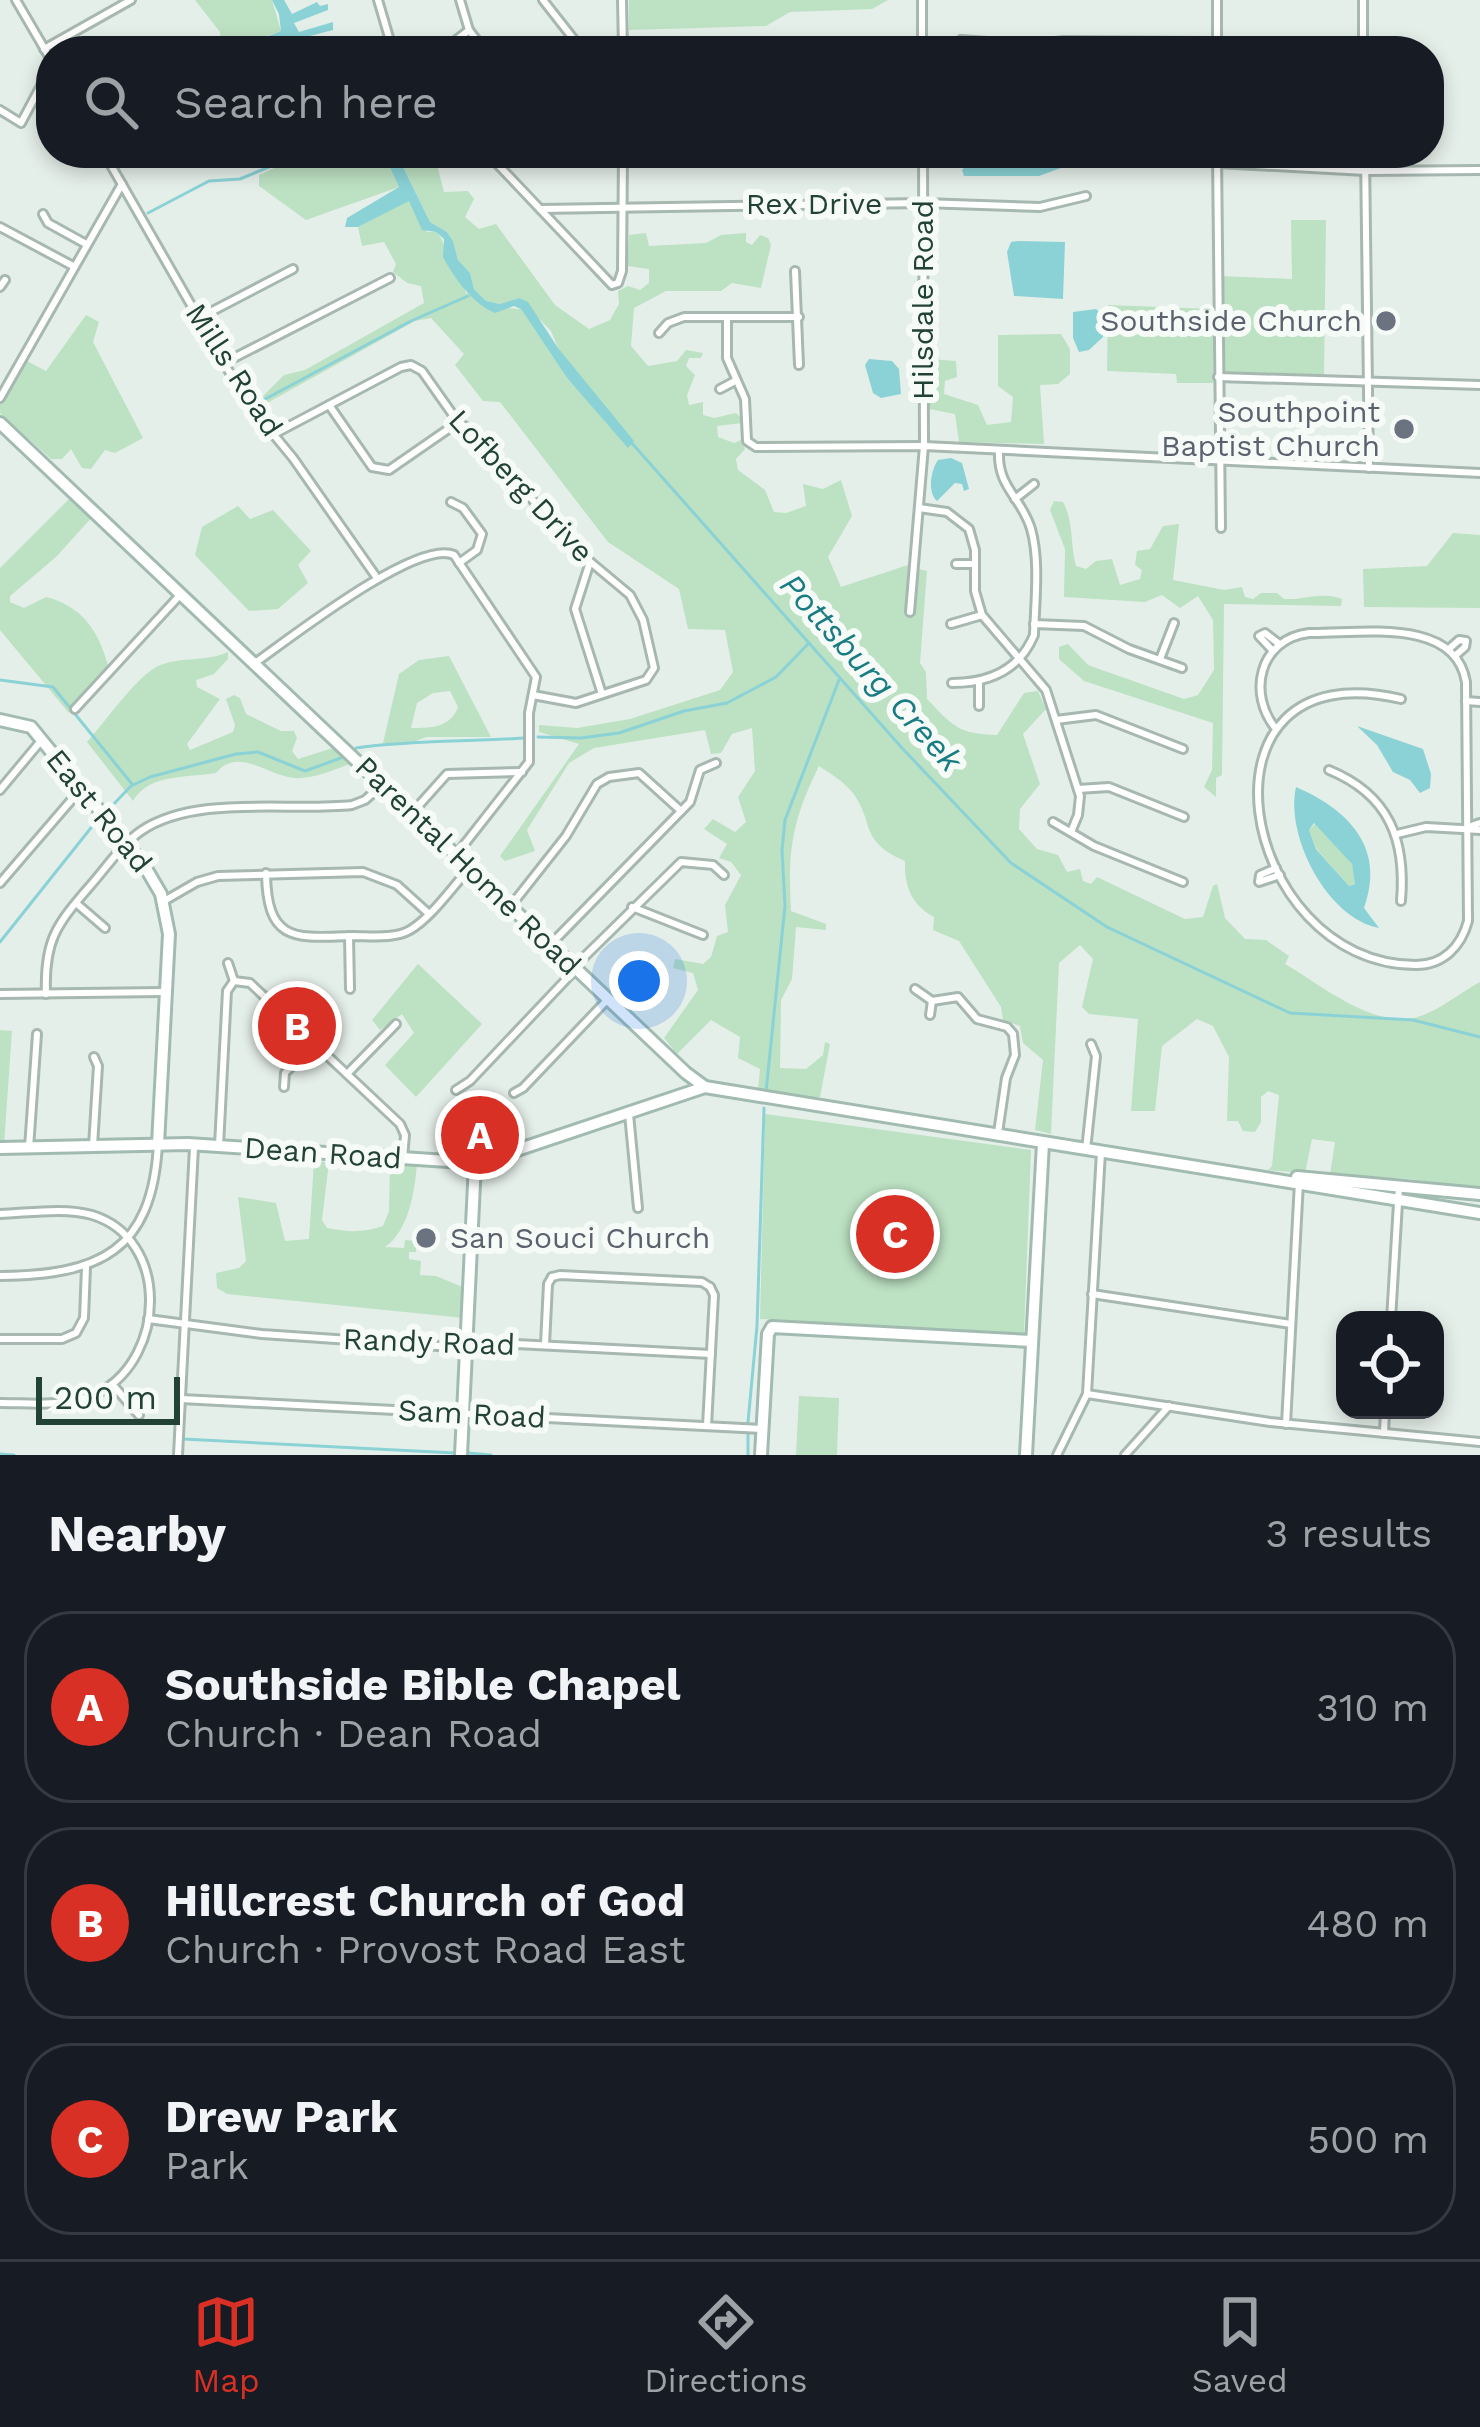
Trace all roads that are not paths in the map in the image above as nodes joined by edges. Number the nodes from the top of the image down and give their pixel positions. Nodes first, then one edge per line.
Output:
1 (16, 0) edge
2 (131, 0) edge
3 (378, 0) edge
4 (460, 0) edge
5 (543, 0) edge
6 (622, 0) edge
7 (922, 0) edge
8 (1217, 0) edge
9 (1363, 0) edge
10 (469, 30) junction
11 (37, 36) edge
12 (67, 36) edge
13 (389, 36) edge
14 (461, 36) edge
15 (474, 36) edge
16 (571, 36) edge
17 (623, 36) edge
18 (922, 36) edge
19 (1217, 36) edge
20 (1364, 36) edge
21 (36, 95) edge
22 (0, 110) edge
23 (113, 168) edge
24 (502, 168) edge
25 (623, 168) edge
26 (922, 168) edge
27 (1217, 168) edge
28 (1302, 168) edge
29 (1366, 168) edge
30 (1480, 170) edge
31 (1366, 171) junction
32 (122, 184) junction
33 (1086, 196) dead end
34 (923, 203) junction
35 (622, 205) junction
36 (540, 208) junction
37 (43, 214) dead end
38 (0, 226) edge
39 (86, 244) junction
40 (74, 266) junction
41 (293, 269) dead end
42 (795, 272) dead end
43 (390, 278) dead end
44 (728, 317) junction
45 (799, 317) junction
46 (199, 318) junction
47 (658, 333) dead end
48 (224, 363) junction
49 (799, 365) dead end
50 (1218, 377) junction
51 (735, 381) junction
52 (1368, 381) junction
53 (1480, 385) edge
54 (720, 389) dead end
55 (0, 398) edge
56 (329, 405) junction
57 (458, 422) junction
58 (0, 423) edge
59 (274, 434) junction
60 (924, 446) junction
61 (999, 450) junction
62 (1220, 461) junction
63 (1369, 468) junction
64 (1480, 473) edge
65 (1034, 484) dead end
66 (1016, 499) junction
67 (451, 502) dead end
68 (919, 508) junction
69 (1221, 528) dead end
70 (590, 562) junction
71 (460, 563) junction
72 (956, 564) dead end
73 (975, 564) junction
74 (377, 579) junction
75 (181, 594) junction
76 (910, 612) dead end
77 (982, 615) junction
78 (1174, 623) dead end
79 (951, 624) dead end
80 (1034, 624) junction
81 (1019, 657) junction
82 (1160, 658) junction
83 (254, 664) junction
84 (1182, 668) dead end
85 (952, 683) dead end
86 (980, 683) junction
87 (602, 694) junction
88 (533, 695) junction
89 (1466, 697) junction
90 (1480, 697) edge
91 (1401, 699) dead end
92 (979, 706) dead end
93 (75, 709) dead end
94 (0, 720) edge
95 (1055, 720) junction
96 (1276, 729) junction
97 (42, 740) junction
98 (1183, 748) dead end
99 (716, 763) dead end
100 (1329, 770) dead end
101 (521, 772) junction
102 (382, 785) junction
103 (82, 788) junction
104 (1078, 789) junction
105 (0, 790) edge
106 (681, 811) junction
107 (412, 813) junction
108 (1184, 817) dead end
109 (1053, 822) dead end
110 (1480, 826) edge
111 (1468, 827) junction
112 (1071, 832) junction
113 (1397, 834) junction
114 (127, 843) junction
115 (456, 855) junction
116 (470, 868) junction
117 (266, 873) junction
118 (724, 875) dead end
119 (1183, 882) dead end
120 (0, 883) edge
121 (164, 901) junction
122 (1401, 901) dead end
123 (76, 903) junction
124 (510, 907) junction
125 (632, 907) junction
126 (428, 913) junction
127 (105, 928) dead end
128 (703, 935) dead end
129 (349, 936) junction
130 (550, 945) junction
131 (228, 963) dead end
132 (574, 968) junction
133 (235, 981) junction
134 (350, 988) dead end
135 (915, 988) dead end
136 (166, 992) junction
137 (0, 994) edge
138 (46, 994) junction
139 (608, 999) junction
140 (932, 1000) junction
141 (930, 1015) dead end
142 (396, 1024) dead end
143 (37, 1034) dead end
144 (314, 1043) junction
145 (1091, 1044) dead end
146 (94, 1057) dead end
147 (347, 1074) junction
148 (705, 1087) junction
149 (284, 1088) dead end
150 (456, 1090) dead end
151 (514, 1093) dead end
152 (629, 1114) junction
153 (998, 1136) junction
154 (1043, 1143) junction
155 (158, 1144) junction
156 (194, 1144) junction
157 (93, 1146) junction
158 (219, 1146) junction
159 (0, 1148) edge
160 (28, 1148) junction
161 (1086, 1150) junction
162 (1101, 1152) junction
163 (403, 1158) junction
164 (475, 1163) junction
165 (1300, 1181) junction
166 (1320, 1183) junction
167 (1400, 1184) junction
168 (1480, 1194) edge
169 (1398, 1198) junction
170 (638, 1208) dead end
171 (1480, 1213) edge
172 (0, 1214) edge
173 (129, 1237) junction
174 (86, 1266) junction
175 (0, 1276) edge
176 (1093, 1294) junction
177 (1392, 1311) edge
178 (148, 1319) junction
179 (185, 1324) junction
180 (1291, 1324) junction
181 (0, 1340) edge
182 (1032, 1341) junction
183 (544, 1346) junction
184 (466, 1348) junction
185 (711, 1354) junction
186 (112, 1384) junction
187 (1087, 1394) junction
188 (181, 1400) junction
189 (0, 1403) edge
190 (1169, 1406) junction
191 (463, 1413) junction
192 (139, 1415) dead end
193 (1385, 1419) edge
194 (1286, 1424) junction
195 (707, 1426) junction
196 (763, 1429) junction
197 (1384, 1433) junction
198 (1480, 1442) edge
199 (178, 1455) edge
200 (461, 1455) edge
201 (761, 1455) edge
202 (1026, 1455) edge
203 (1057, 1455) edge
204 (1125, 1455) edge

1 - 11 street
2 - 12 street
3 - 13 street
4 - 10 street
5 - 16 street
6 - 17 street
7 - 18 street
8 - 19 street
9 - 20 street
10 - 14 street
10 - 15 street
21 - 22 street
23 - 32 street, Mills Road
24 - 36 street
25 - 35 street
26 - 34 street, Hilsdale Road
27 - 50 street
28 - 31 street
29 - 31 street
30 - 31 street
31 - 52 street
32 - 39 street
32 - 46 street, Mills Road
33 - 34 street, Rex Drive
34 - 35 street, Rex Drive
34 - 60 street, Hilsdale Road
35 - 36 street, Rex Drive
35 - 36 street
37 - 39 street
38 - 40 street
39 - 40 street
40 - 55 street
41 - 46 street
42 - 45 street
43 - 48 street
44 - 45 street
44 - 47 street
44 - 51 street
45 - 49 street
46 - 48 street, Mills Road
48 - 59 street, Mills Road
50 - 52 street
50 - 62 street
51 - 54 street
51 - 60 street
52 - 53 street
52 - 63 street
56 - 57 street, Lofberg Drive
56 - 57 street
56 - 59 street
57 - 70 street, Lofberg Drive
58 - 75 street, Parental Home Road
59 - 74 street, Mills Road
60 - 61 street
60 - 68 street, Hilsdale Road
61 - 62 street
61 - 66 street
62 - 63 street
62 - 69 street
63 - 64 street
65 - 66 street
66 - 80 street
67 - 71 street
68 - 73 street
68 - 76 street, Hilsdale Road
70 - 87 street
70 - 87 street, Lofberg Drive
71 - 74 street
71 - 88 street
72 - 73 street
73 - 77 street
74 - 83 street
75 - 83 street, Parental Home Road
75 - 93 street
77 - 79 street
77 - 81 street
78 - 82 street
80 - 81 street
80 - 82 street
81 - 86 street
81 - 95 street
82 - 84 street
83 - 102 street, Parental Home Road
85 - 86 street
86 - 92 street
87 - 88 street
88 - 101 street
89 - 90 street
89 - 96 street
89 - 111 street
91 - 96 street
94 - 97 street, East Road
95 - 98 street
95 - 104 street
96 - 111 street
97 - 103 street, East Road
97 - 105 street
99 - 106 street
100 - 113 street
101 - 107 street
101 - 115 street
102 - 107 street, Parental Home Road
102 - 114 street
103 - 114 street, East Road
103 - 120 street
104 - 108 street
104 - 112 street
106 - 124 street
106 - 130 street
107 - 115 street, Parental Home Road
109 - 112 street
110 - 111 street
111 - 113 street
112 - 119 street
113 - 122 street
114 - 121 street, East Road
114 - 123 street
115 - 116 street, Parental Home Road
116 - 124 street, Parental Home Road
116 - 126 street
117 - 121 street
117 - 126 street
117 - 129 street
118 - 125 street
121 - 136 street, East Road
123 - 127 street
123 - 138 street
124 - 130 street, Parental Home Road
125 - 128 street
125 - 132 street
126 - 129 street
129 - 134 street
130 - 132 street, Parental Home Road
131 - 133 street
132 - 139 street, Parental Home Road
132 - 150 street
133 - 144 street
133 - 158 street
135 - 140 street
136 - 138 street
136 - 155 street, East Road
137 - 138 street
139 - 148 street, Parental Home Road
139 - 151 street
140 - 141 street
140 - 153 street
142 - 147 street
143 - 160 street
144 - 147 street
144 - 149 street
145 - 161 street
146 - 157 street
147 - 163 street
148 - 152 street, Dean Road
148 - 153 street
152 - 164 street, Dean Road
152 - 170 street
153 - 154 street
154 - 161 street
154 - 182 street
155 - 156 street, Dean Road
155 - 157 street, Dean Road
155 - 173 street
156 - 158 street, Dean Road
156 - 179 street
157 - 160 street, Dean Road
158 - 163 street, Dean Road
159 - 160 street, Dean Road
161 - 162 street
162 - 165 street
162 - 176 street
163 - 164 street, Dean Road
164 - 184 street
165 - 166 street
165 - 180 street
166 - 167 street
166 - 169 street
167 - 168 street
167 - 169 street
169 - 171 street
169 - 177 street
172 - 173 street
173 - 174 street
173 - 178 street
174 - 175 street
174 - 181 street
176 - 180 street
176 - 187 street
178 - 179 street, Randy Road
178 - 186 street
179 - 184 street, Randy Road
179 - 188 street
180 - 194 street
182 - 196 street
182 - 202 street
183 - 184 street, Randy Road
183 - 185 street, Randy Road
183 - 185 street
184 - 191 street
185 - 195 street
186 - 189 street
186 - 192 street
187 - 190 street
187 - 203 street
188 - 191 street, Sam Road
188 - 199 street
190 - 194 street
190 - 204 street
191 - 195 street, Sam Road
191 - 200 street
193 - 197 street
194 - 197 street
195 - 196 street, Sam Road
196 - 201 street
197 - 198 street

